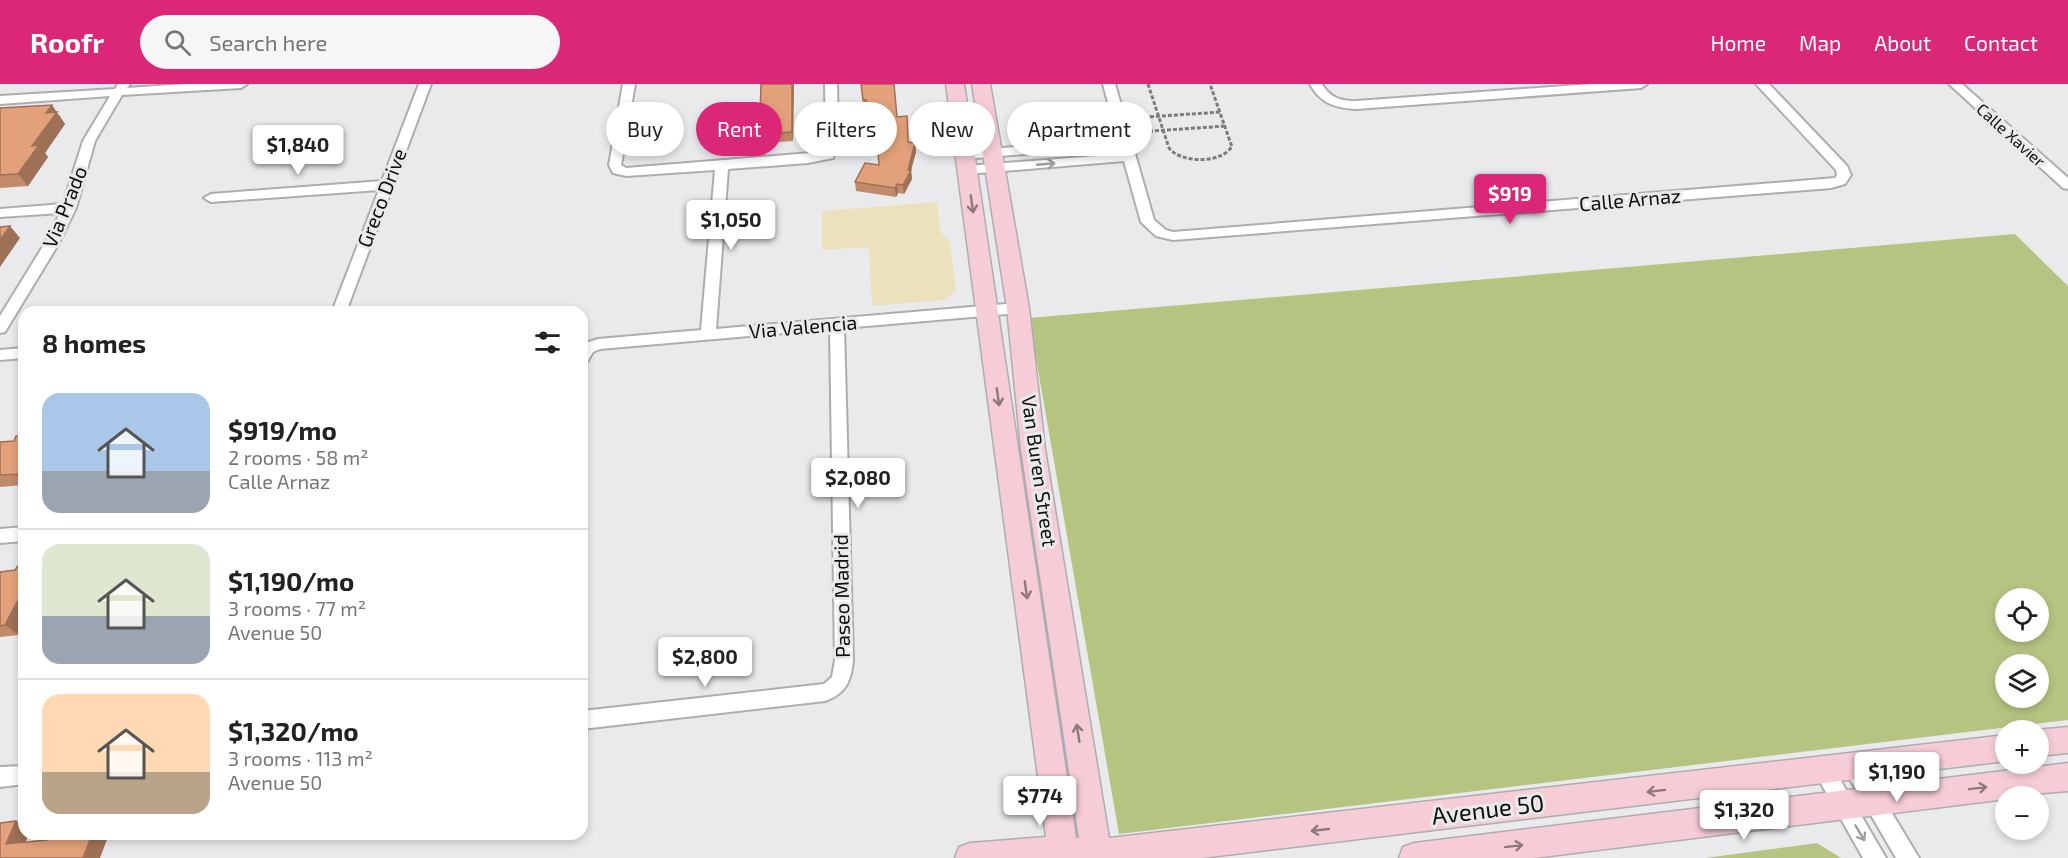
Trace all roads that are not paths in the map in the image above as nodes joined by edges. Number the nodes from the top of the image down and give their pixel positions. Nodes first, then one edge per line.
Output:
1 (241, 84) edge
2 (425, 84) edge
3 (629, 84) edge
4 (831, 84) edge
5 (955, 84) edge
6 (981, 84) edge
7 (1108, 84) edge
8 (1316, 84) edge
9 (1641, 84) edge
10 (1762, 84) edge
11 (1955, 84) edge
12 (122, 88) edge
13 (0, 100) edge
14 (1114, 102) edge
15 (1018, 156) edge
16 (1130, 157) joint
17 (994, 160) junction
18 (966, 162) junction
19 (722, 165) junction
20 (387, 185) junction
21 (2068, 185) edge
22 (211, 198) dead end
23 (69, 208) junction
24 (0, 213) edge
25 (341, 306) edge
26 (1018, 308) junction
27 (986, 311) junction
28 (837, 324) junction
29 (0, 328) edge
30 (708, 335) junction
31 (588, 351) edge
32 (18, 354) edge
33 (0, 355) edge
34 (18, 534) edge
35 (0, 536) edge
36 (588, 719) edge
37 (2068, 740) edge
38 (2049, 742) edge
39 (1995, 749) edge
40 (1839, 769) junction
41 (18, 776) edge
42 (0, 777) edge
43 (2068, 777) edge
44 (1874, 802) junction
45 (1844, 805) junction
46 (1064, 855) edge
47 (1097, 856) edge
48 (970, 858) edge
49 (1414, 858) edge
50 (1875, 858) edge
51 (1908, 858) edge

1 - 12 street
2 - 20 street, Greco Drive
3 - 19 street
4 - 19 street
5 - 18 street, Van Buren Street
6 - 17 street, Van Buren Street
7 - 14 street
8 - 9 street
10 - 16 street, Calle Arnaz
11 - 21 street, Calle Xavier
12 - 13 street
12 - 23 street, Via Prado
15 - 17 street
17 -> 16 street
17 - 18 street
17 - 26 street, Van Buren Street
18 -> 27 street, Van Buren Street
19 - 30 street
20 - 22 street
20 - 25 street, Greco Drive
23 - 24 street
23 - 29 street, Via Prado
26 - 27 street, Via Valencia
47 -> 26 street, Van Buren Street
27 - 28 street, Via Valencia
27 -> 46 street, Van Buren Street
28 - 30 street, Via Valencia
28 - 36 street, Paseo Madrid
30 - 31 street, Via Valencia
32 - 33 street
34 - 35 street
37 - 38 street
39 - 40 street, Avenue 50
40 - 44 street
40 - 45 street
40 -> 47 street, Avenue 50
41 - 42 street
44 -> 43 street, Avenue 50
44 - 45 street, Avenue 50
44 - 51 street
49 -> 45 street, Avenue 50
45 -> 50 street
46 - 47 street, Avenue 50
46 - 48 street, Avenue 50

